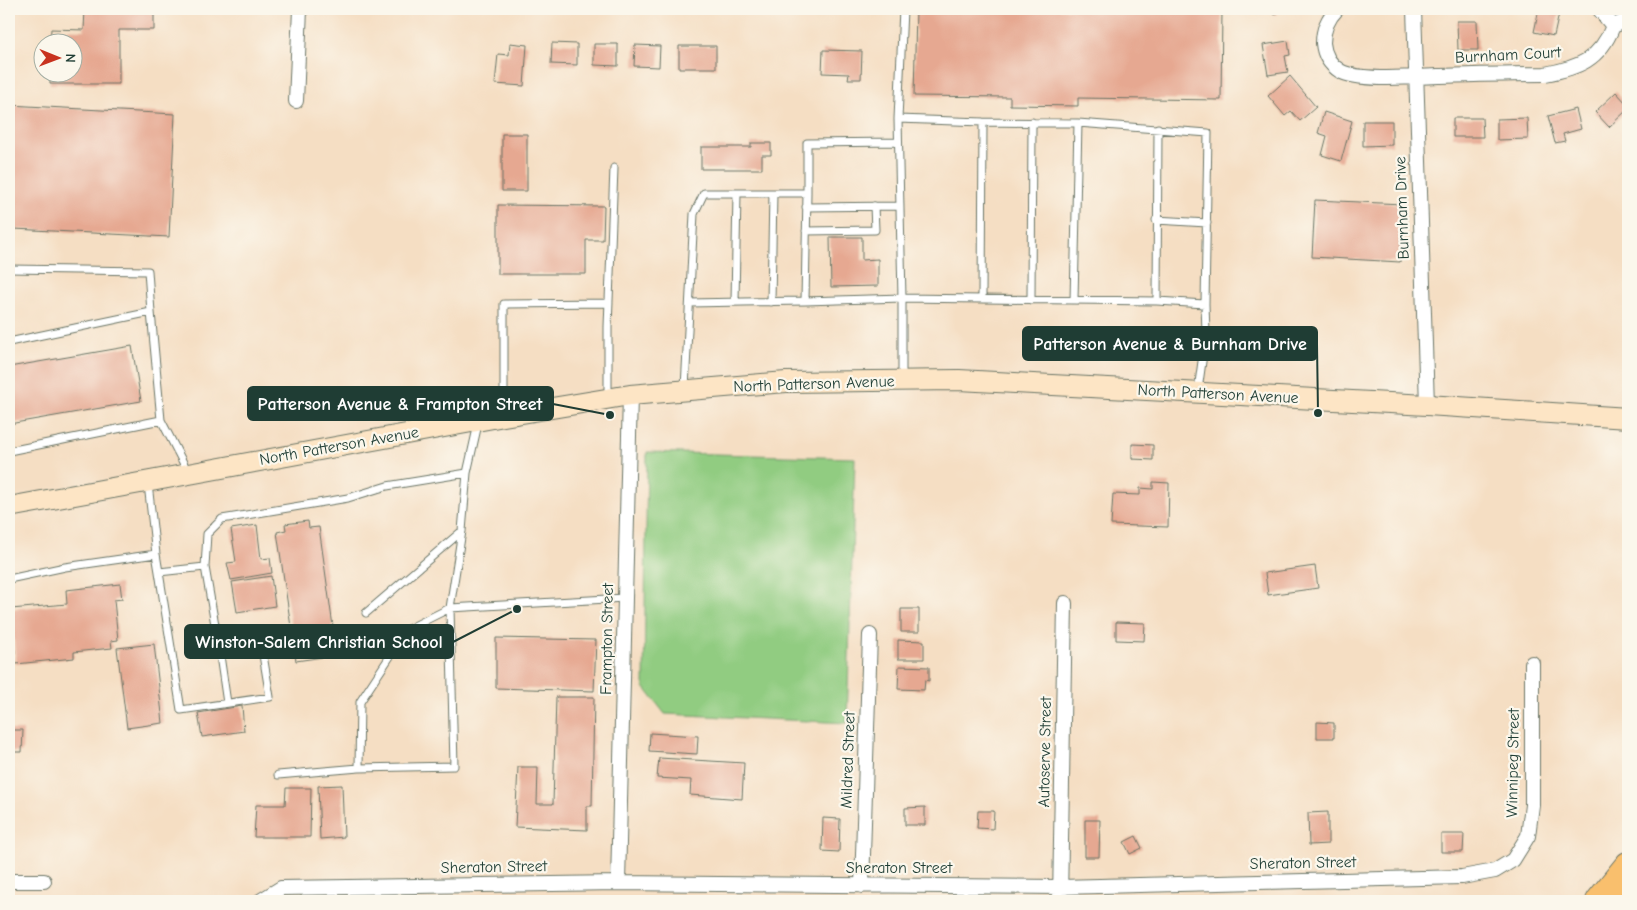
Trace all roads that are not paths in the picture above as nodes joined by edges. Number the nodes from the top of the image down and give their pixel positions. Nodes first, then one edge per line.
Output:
1 (300, 9) edge
2 (903, 9) edge
3 (1337, 9) edge
4 (1414, 9) edge
5 (1599, 9) edge
6 (1628, 20) edge
7 (1613, 26) junction
8 (1415, 77) junction
9 (296, 101) dead end
10 (898, 119) junction
11 (983, 122) junction
12 (1032, 122) junction
13 (1078, 123) junction
14 (1158, 128) junction
15 (898, 142) junction
16 (614, 168) dead end
17 (737, 193) junction
18 (773, 193) junction
19 (806, 193) junction
20 (874, 206) junction
21 (900, 206) junction
22 (806, 207) junction
23 (1156, 220) junction
24 (1206, 223) junction
25 (806, 231) junction
26 (9, 268) edge
27 (902, 298) junction
28 (982, 299) junction
29 (1031, 300) junction
30 (1074, 300) junction
31 (805, 301) junction
32 (736, 302) junction
33 (772, 302) junction
34 (1156, 302) junction
35 (608, 303) junction
36 (690, 303) junction
37 (1205, 304) junction
38 (151, 312) junction
39 (9, 342) edge
40 (902, 381) junction
41 (685, 391) junction
42 (1197, 393) junction
43 (630, 395) junction
44 (608, 399) junction
45 (1426, 405) junction
46 (504, 416) junction
47 (1628, 418) edge
48 (161, 420) junction
49 (478, 421) junction
50 (9, 451) edge
51 (189, 473) junction
52 (467, 473) junction
53 (148, 481) junction
54 (9, 506) edge
55 (462, 531) junction
56 (156, 554) junction
57 (205, 567) junction
58 (159, 572) junction
59 (9, 579) edge
60 (625, 598) junction
61 (1065, 603) dead end
62 (450, 608) junction
63 (366, 613) dead end
64 (870, 635) dead end
65 (218, 642) junction
66 (1532, 663) dead end
67 (227, 703) junction
68 (359, 768) junction
69 (278, 775) dead end
70 (1512, 860) joint
71 (1628, 865) edge
72 (9, 881) edge
73 (44, 881) dead end
74 (618, 883) junction
75 (862, 886) junction
76 (1060, 887) junction
77 (260, 901) edge
78 (1060, 901) edge
79 (1598, 901) edge

1 - 9 street
2 - 10 lane
3 - 8 street, Burnham Court
4 - 8 street, Burnham Drive
5 - 7 street
6 - 7 street
7 - 8 street, Burnham Court
8 - 45 street, Burnham Drive
10 - 11 lane
10 - 15 lane
11 - 12 lane
11 - 28 lane
12 - 13 lane
12 - 29 lane
13 - 14 lane
13 - 30 lane
14 - 23 lane
14 - 24 lane
15 - 19 lane
15 - 21 lane
16 - 35 lane
17 - 18 lane
17 - 32 lane
17 - 36 lane
18 - 19 lane
18 - 33 lane
19 - 22 lane
20 - 21 lane
20 - 22 lane
20 - 25 lane
21 - 27 lane
22 - 25 lane
23 - 24 lane
23 - 34 lane
24 - 37 lane
25 - 31 lane
26 - 38 lane
27 - 28 lane
27 - 31 lane
27 - 40 lane
28 - 29 lane
29 - 30 lane
30 - 34 lane
31 - 33 lane
32 - 33 lane
32 - 36 lane
34 - 37 lane
35 - 44 lane
35 - 46 lane
36 - 41 lane
37 - 42 lane
38 - 39 lane
38 - 48 lane
40 - 41 main road, North Patterson Avenue
40 - 42 main road, North Patterson Avenue
41 - 43 main road, North Patterson Avenue
42 - 45 main road, North Patterson Avenue
43 - 44 main road, North Patterson Avenue
43 - 60 street, Frampton Street
44 - 46 main road, North Patterson Avenue
45 - 47 main road, North Patterson Avenue
46 - 49 main road, North Patterson Avenue
48 - 50 lane
48 - 51 lane
49 - 51 main road, North Patterson Avenue
49 - 52 lane
51 - 53 main road, North Patterson Avenue
52 - 55 lane
52 - 57 lane
53 - 54 main road, North Patterson Avenue
53 - 56 lane
55 - 62 lane
55 - 63 lane
56 - 58 lane
56 - 59 lane
57 - 58 lane
57 - 65 lane
58 - 67 lane
60 - 62 lane
60 - 74 street, Frampton Street
61 - 76 street, Autoserve Street
62 - 68 lane
62 - 68 lane
64 - 75 street, Mildred Street
65 - 67 lane
65 - 67 lane
66 - 70 street, Winnipeg Street
68 - 69 lane
70 - 76 street, Sheraton Street
71 - 79 highway
72 - 73 street
74 - 75 street, Sheraton Street
74 - 77 street, Sheraton Street
75 - 76 street, Sheraton Street
76 - 78 street, Autoserve Street

